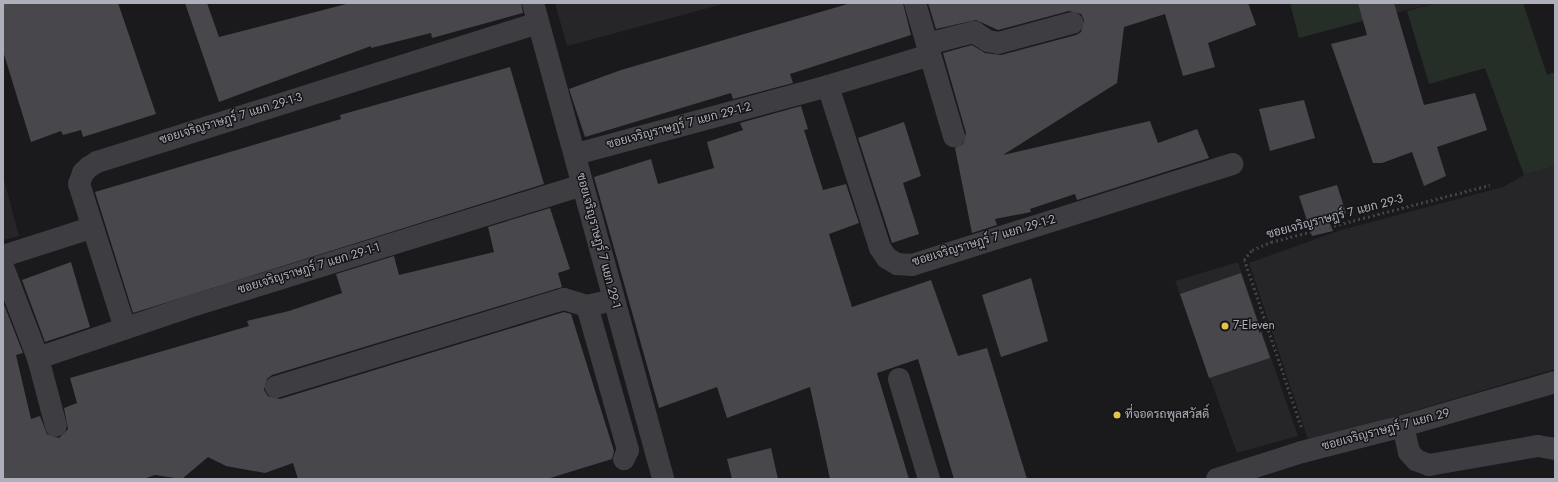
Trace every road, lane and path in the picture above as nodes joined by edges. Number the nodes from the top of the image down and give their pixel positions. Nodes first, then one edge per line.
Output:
1 (915, 3) edge
2 (535, 13) edge
3 (1072, 23) dead end
4 (928, 49) junction
5 (828, 86) junction
6 (954, 136) dead end
7 (576, 154) junction
8 (1232, 164) dead end
9 (582, 185) junction
10 (1490, 185) dead end
11 (91, 228) junction
12 (3, 256) edge
13 (3, 267) edge
14 (614, 300) junction
15 (587, 306) junction
16 (125, 328) junction
17 (38, 358) junction
18 (899, 379) dead end
19 (1555, 382) edge
20 (276, 387) dead end
21 (56, 426) dead end
22 (1403, 426) junction
23 (1309, 450) junction
24 (1555, 450) edge
25 (624, 458) dead end
26 (663, 479) edge
27 (929, 479) edge
28 (1217, 479) edge

1 - 4 street
2 - 7 street, ซอยเจริญราษฎร์ 7 แยก 29-1
2 - 11 street, ซอยเจริญราษฎร์ 7 แยก 29-1-3
3 - 4 street, ซอยเจริญราษฎร์ 7 แยก 29-1-2
4 - 5 street, ซอยเจริญราษฎร์ 7 แยก 29-1-2
4 - 6 street
5 - 7 street, ซอยเจริญราษฎร์ 7 แยก 29-1-2
5 - 8 street, ซอยเจริญราษฎร์ 7 แยก 29-1-2
7 - 9 street, ซอยเจริญราษฎร์ 7 แยก 29-1
9 - 14 street, ซอยเจริญราษฎร์ 7 แยก 29-1
9 - 16 street, ซอยเจริญราษฎร์ 7 แยก 29-1-1
10 - 23 path, ซอยเจริญราษฎร์ 7 แยก 29-3
11 - 12 street
11 - 16 street, ซอยเจริญราษฎร์ 7 แยก 29-1-3
13 - 17 street
14 - 15 street
14 - 26 street, ซอยเจริญราษฎร์ 7 แยก 29-1
15 - 20 street
15 - 25 street
16 - 17 street, ซอยเจริญราษฎร์ 7 แยก 29-1-1
17 - 21 street
18 - 27 street
19 - 22 street, ซอยเจริญราษฎร์ 7 แยก 29
22 - 23 street, ซอยเจริญราษฎร์ 7 แยก 29
22 - 24 street
23 - 28 street, ซอยเจริญราษฎร์ 7 แยก 29

